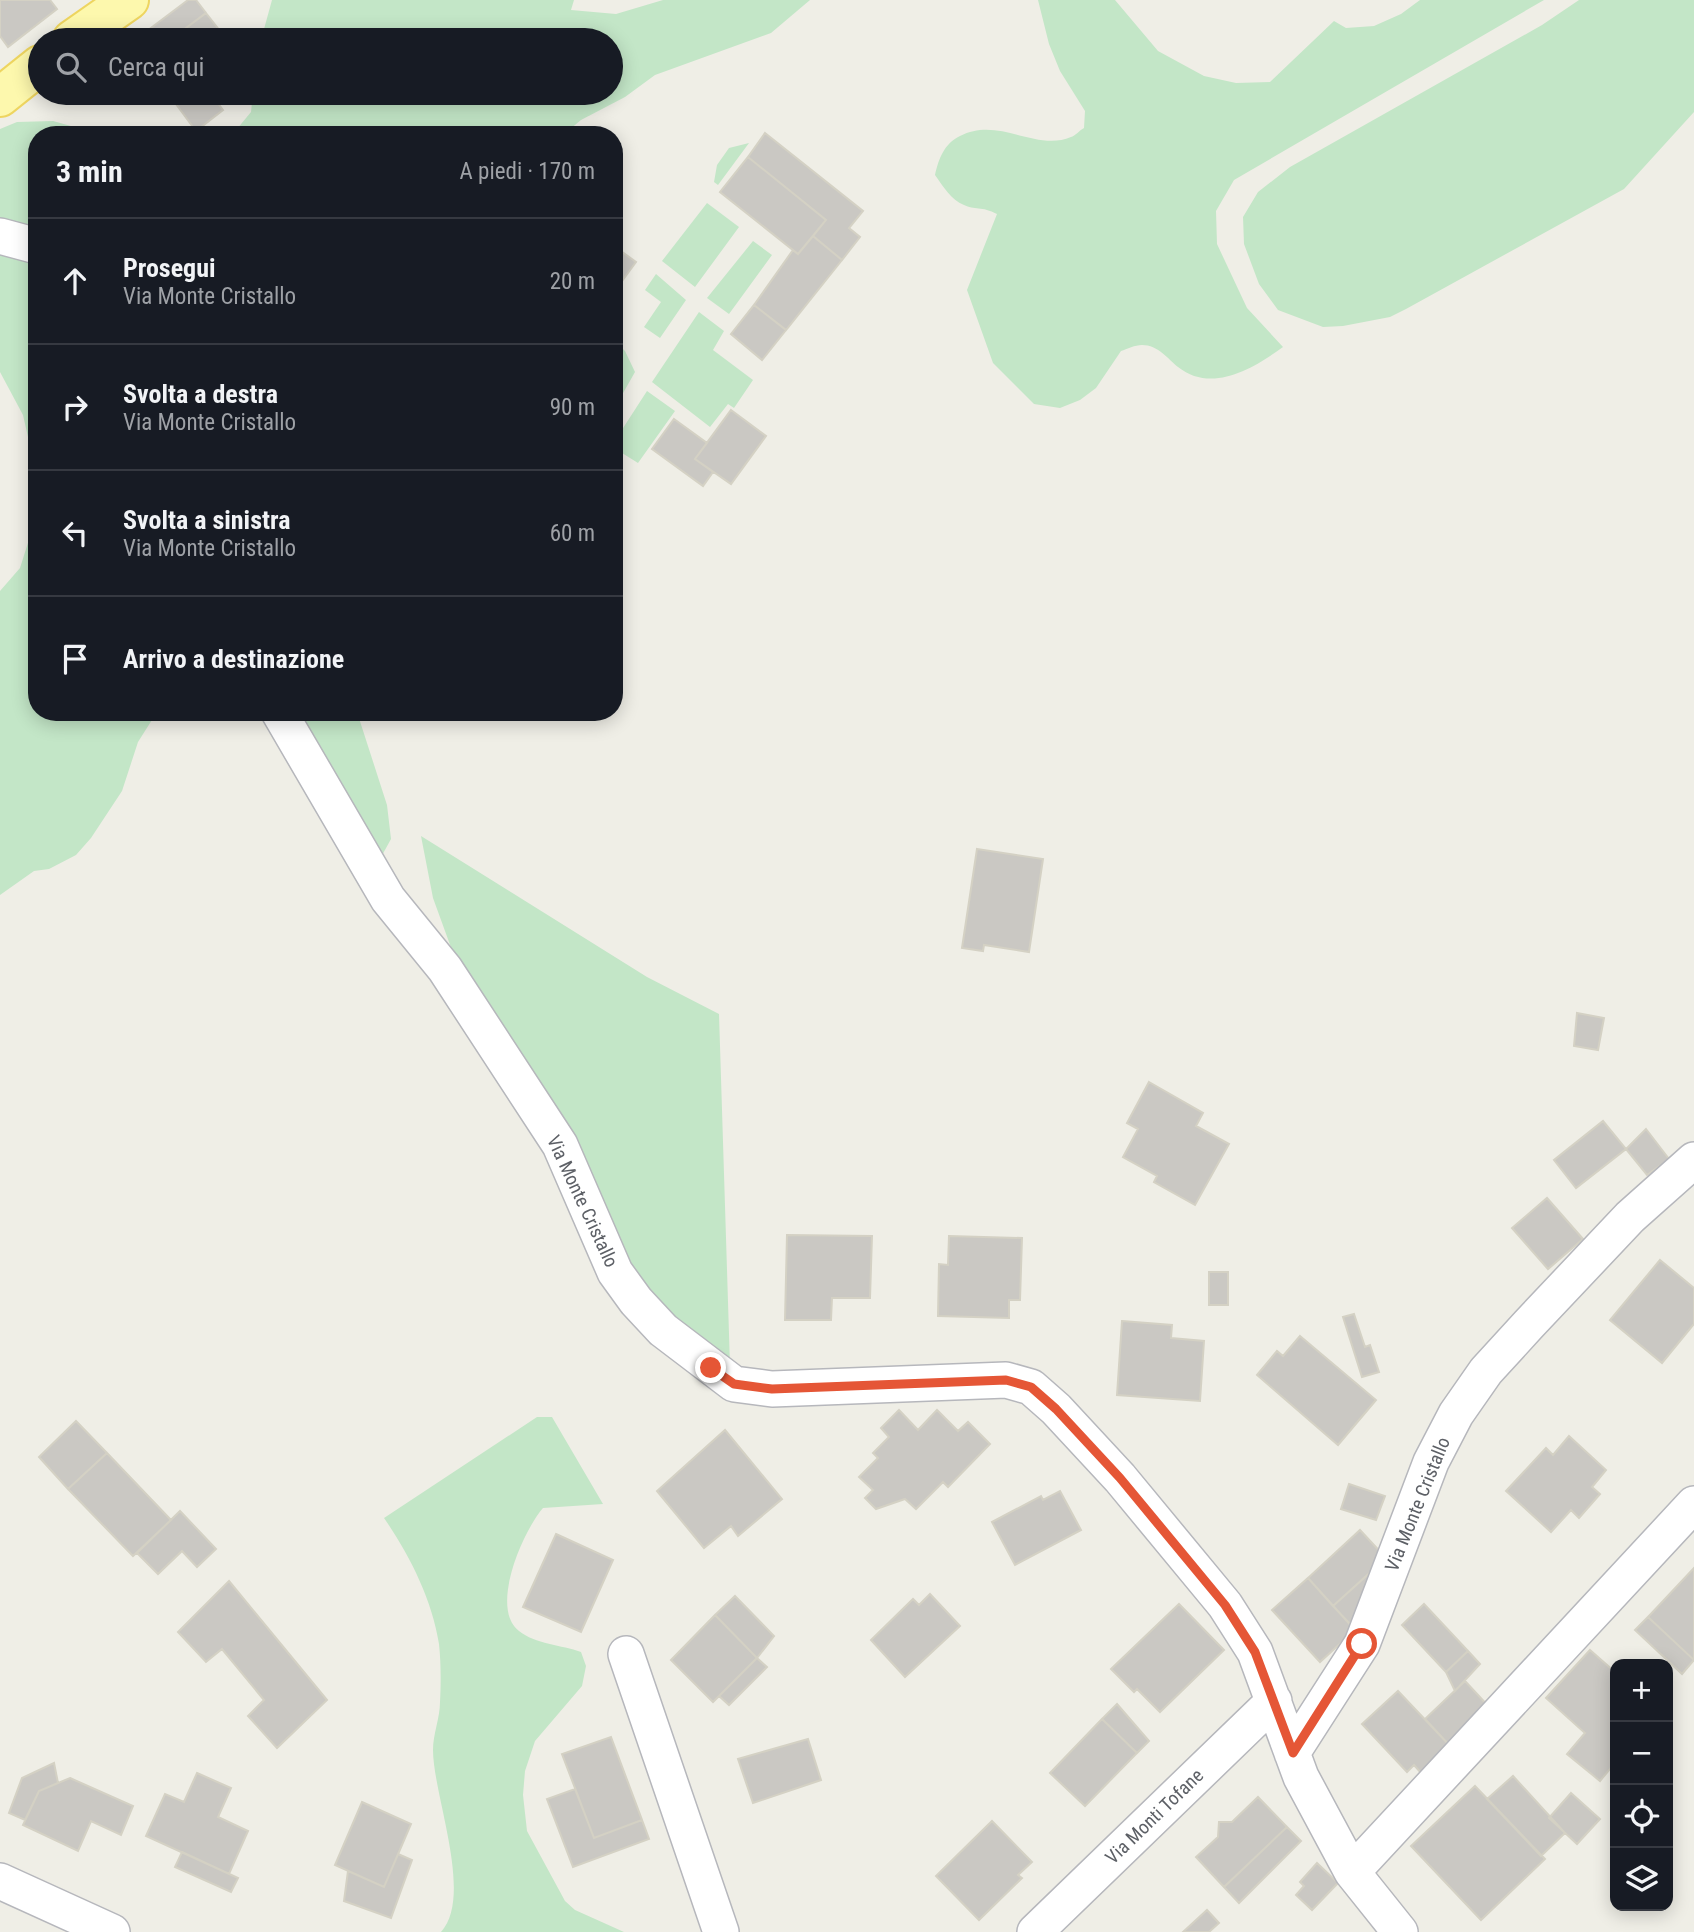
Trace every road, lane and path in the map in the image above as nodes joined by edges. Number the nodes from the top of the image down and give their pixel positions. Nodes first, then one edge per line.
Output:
1 (129, 0) edge
2 (89, 28) edge
3 (28, 75) edge
4 (0, 97) edge
5 (0, 236) edge
6 (28, 244) edge
7 (284, 721) edge
8 (1694, 1160) edge
9 (1694, 1504) edge
10 (626, 1654) dead end
11 (1274, 1701) junction
12 (1293, 1753) junction
13 (1352, 1872) junction
14 (0, 1881) edge
15 (112, 1932) edge
16 (721, 1932) edge
17 (1035, 1932) edge
18 (1399, 1932) edge

1 - 2 main road
3 - 4 main road
5 - 6 street
7 - 11 street, Via Monte Cristallo
8 - 12 street, Via Monte Cristallo
9 - 13 street
10 - 16 street
11 - 12 street, Via Monte Cristallo
11 - 17 street, Via Monti Tofane
12 - 13 street, Via Monte Cristallo
13 - 18 street, Via Monte Cristallo
14 - 15 street

